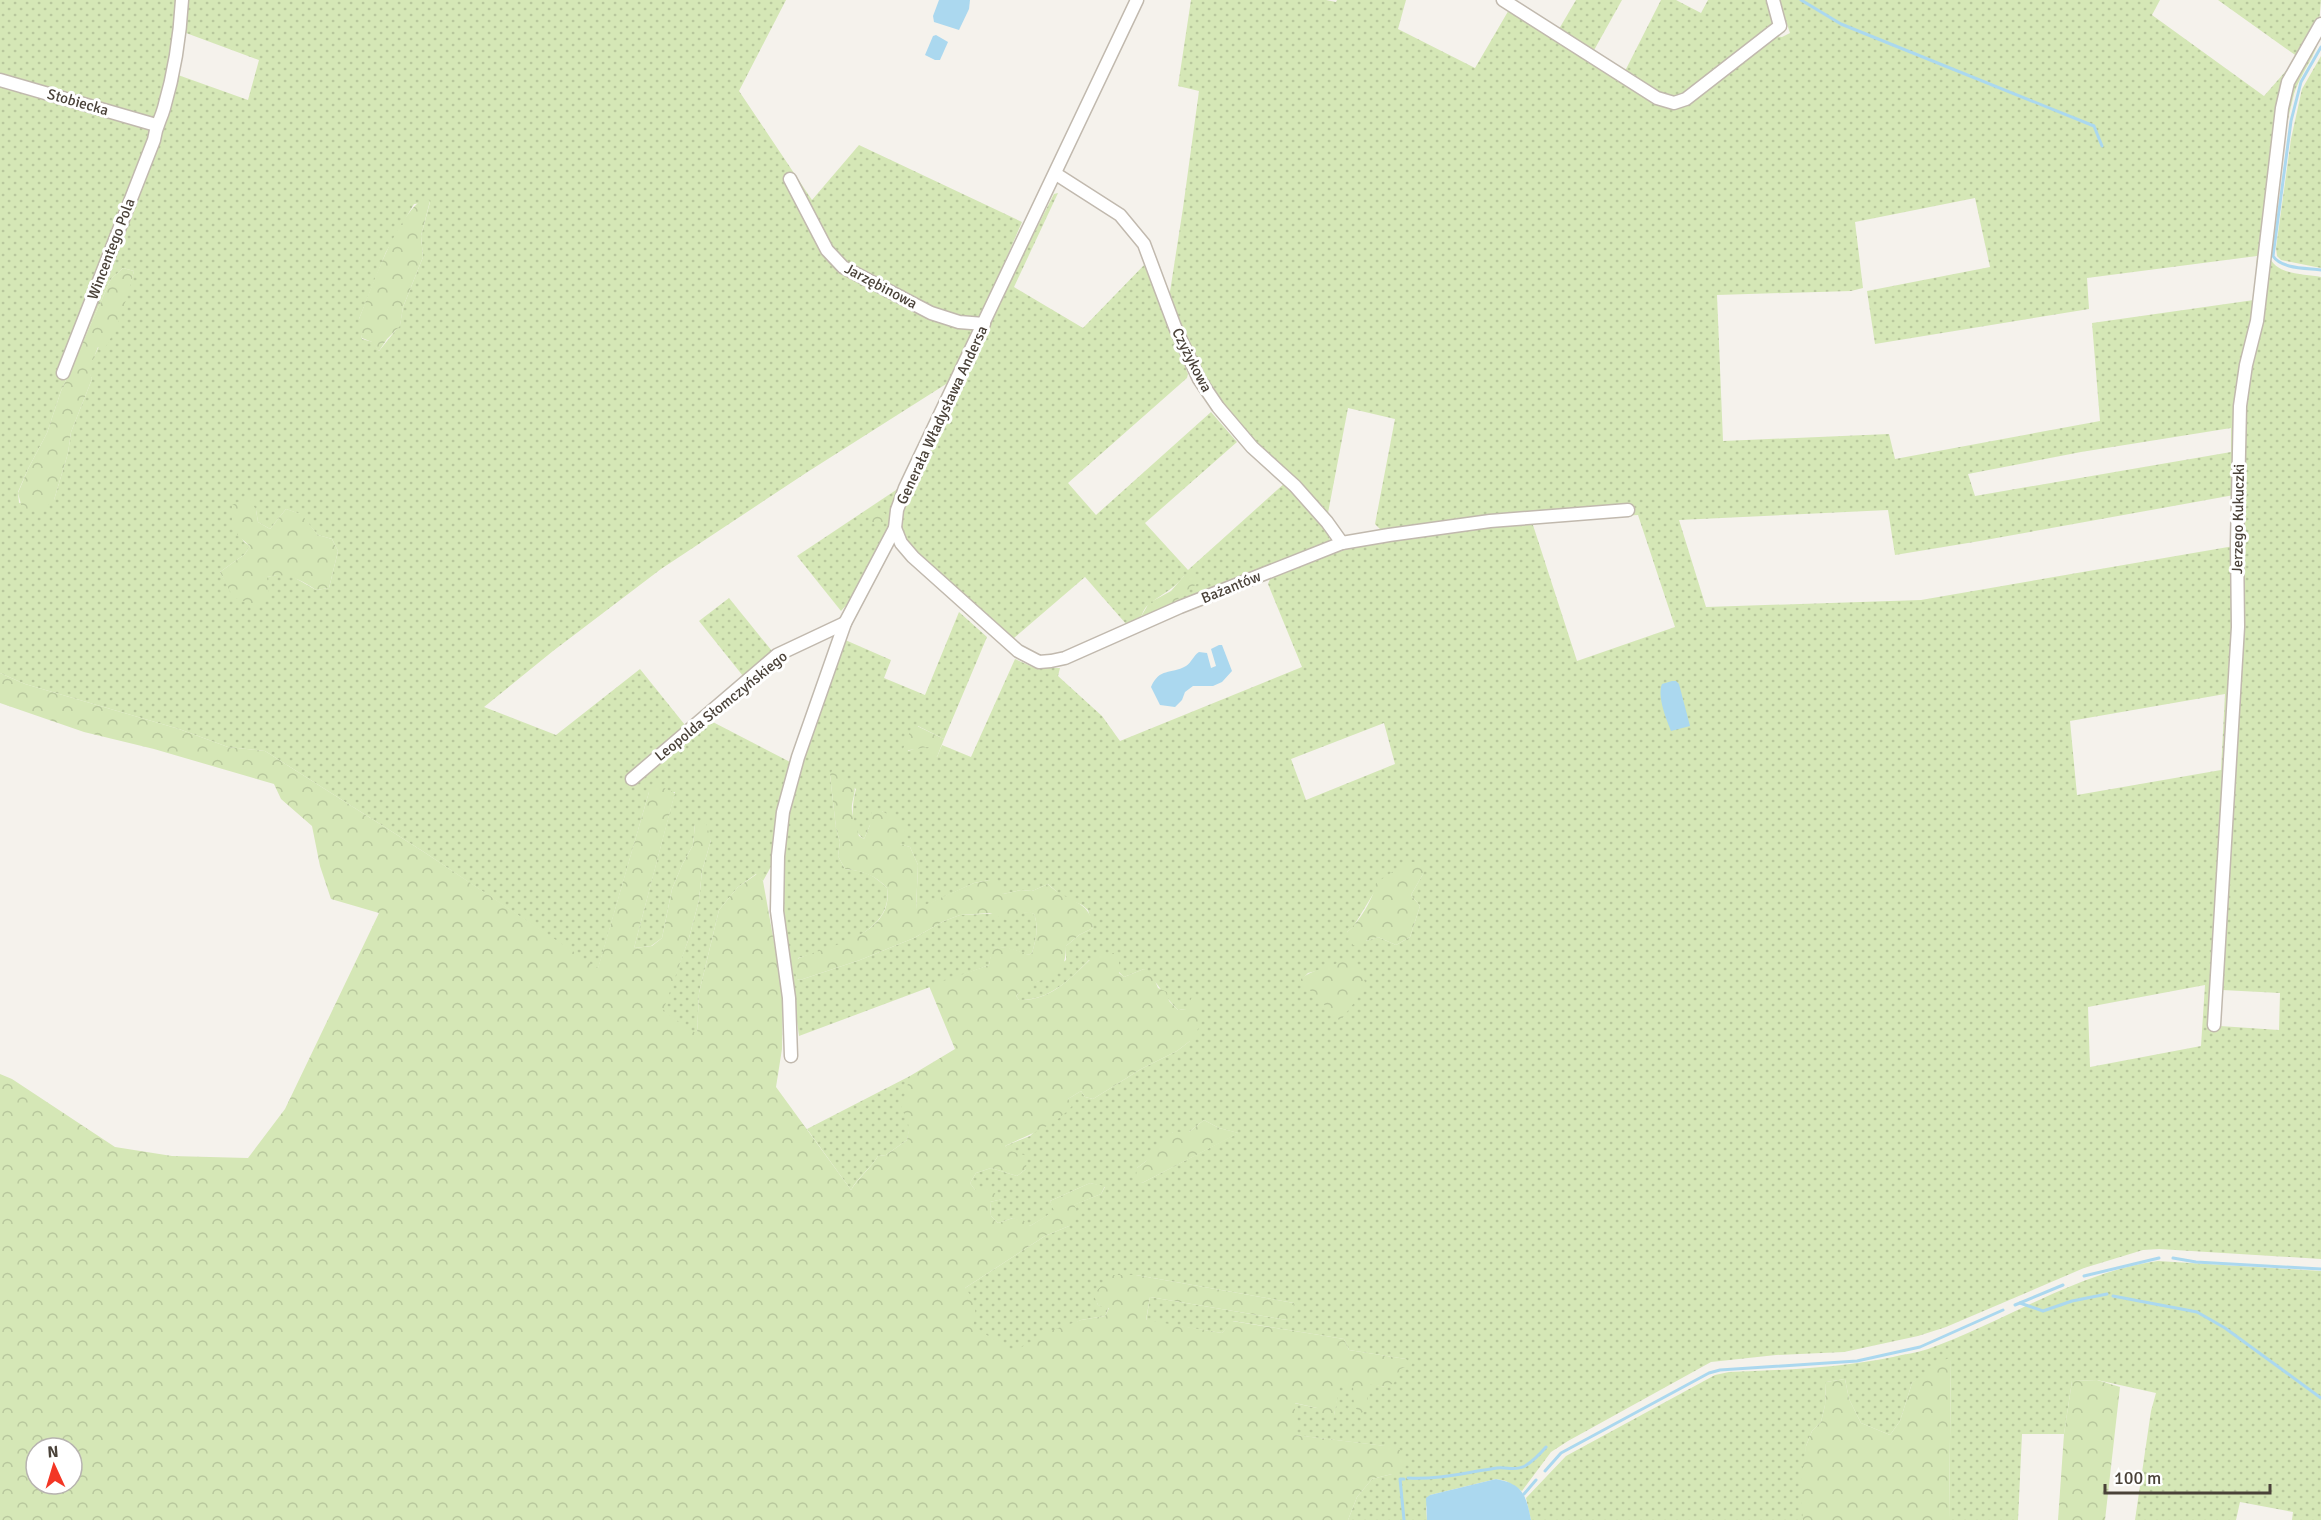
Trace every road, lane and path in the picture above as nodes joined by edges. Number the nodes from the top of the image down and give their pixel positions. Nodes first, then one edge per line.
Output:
1 (182, 0) edge
2 (1137, 0) edge
3 (1503, 0) edge
4 (1773, 0) edge
5 (2321, 24) edge
6 (0, 80) edge
7 (156, 124) junction
8 (1056, 174) junction
9 (790, 179) dead end
10 (984, 324) junction
11 (63, 373) dead end
12 (1628, 510) dead end
13 (895, 528) junction
14 (1342, 543) junction
15 (845, 623) junction
16 (632, 779) dead end
17 (2214, 1025) dead end
18 (791, 1056) dead end

1 - 7 street, Wincentego Pola
2 - 8 street, Generała Władysława Andersa
3 - 4 street
5 - 17 street, Jerzego Kukuczki
6 - 7 street, Stobiecka
7 - 11 street, Wincentego Pola
8 - 10 street, Generała Władysława Andersa
8 - 14 street, Czyżykowa
9 - 10 street, Jarzębinowa
10 - 13 street, Generała Władysława Andersa
12 - 14 street, Bażantów
13 - 14 street, Bażantów
13 - 15 street, Generała Władysława Andersa
15 - 16 street, Leopolda Słomczyńskiego
15 - 18 street, Generała Władysława Andersa

